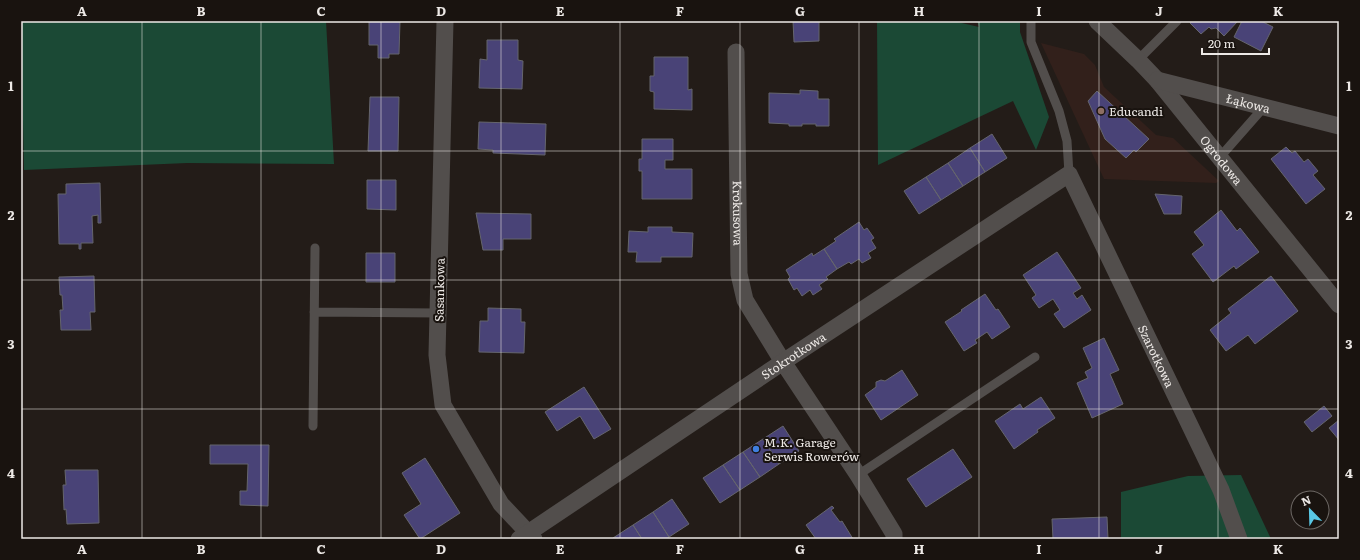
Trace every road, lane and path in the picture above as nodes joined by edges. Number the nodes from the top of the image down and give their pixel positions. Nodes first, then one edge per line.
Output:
1 (445, 21) edge
2 (1031, 21) edge
3 (1097, 21) edge
4 (1177, 21) edge
5 (736, 52) dead end
6 (1138, 60) junction
7 (1157, 80) junction
8 (1264, 107) junction
9 (1339, 126) edge
10 (1220, 157) junction
11 (1069, 174) junction
12 (315, 248) dead end
13 (1339, 305) edge
14 (314, 312) junction
15 (438, 312) junction
16 (1035, 357) dead end
17 (783, 362) junction
18 (313, 426) dead end
19 (858, 475) junction
20 (527, 537) edge
21 (894, 539) edge
22 (1238, 539) edge

1 - 15 street, Sasankowa
2 - 11 lane
3 - 6 street, Ogrodowa
4 - 6 lane
5 - 17 street, Krokusowa
6 - 7 street, Ogrodowa
7 - 8 street, Łąkowa
7 - 10 street, Ogrodowa
8 - 9 street, Łąkowa
8 - 10 lane
10 - 13 street, Ogrodowa
11 - 17 street, Stokrotkowa
11 - 22 street, Szarotkowa
12 - 14 lane
14 - 15 lane
14 - 18 lane
15 - 20 street, Sasankowa
16 - 19 lane
17 - 19 street, Krokusowa
17 - 20 street, Stokrotkowa
19 - 21 street, Krokusowa

